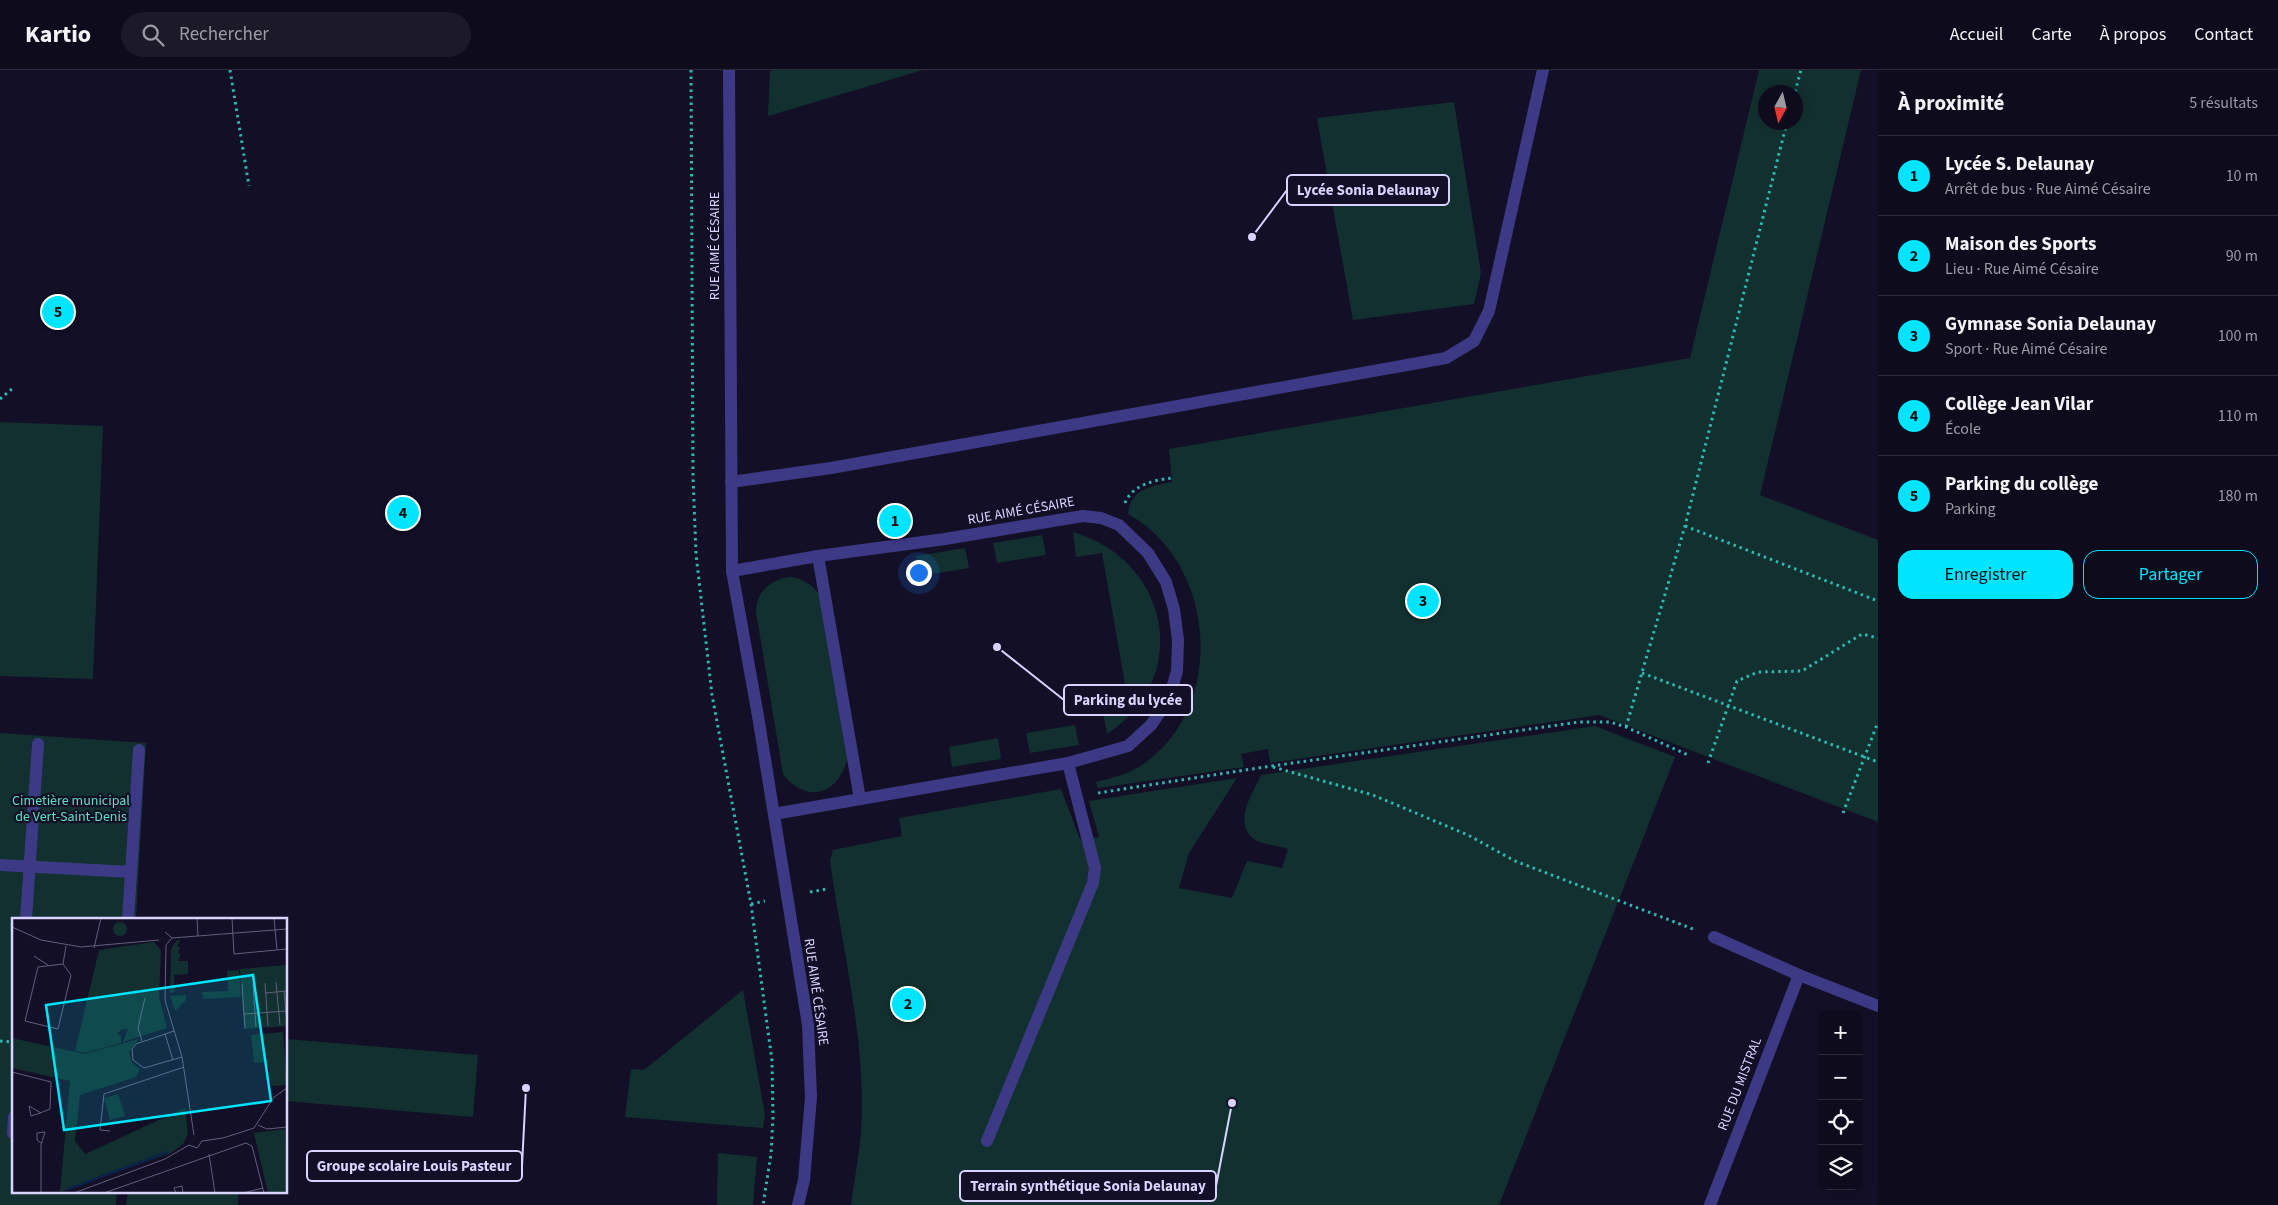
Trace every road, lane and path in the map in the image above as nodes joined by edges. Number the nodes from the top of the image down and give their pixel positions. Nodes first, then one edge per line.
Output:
1 (230, 70) edge
2 (729, 70) edge
3 (1543, 70) edge
4 (1801, 70) edge
5 (1797, 85) edge
6 (1785, 130) edge
7 (249, 186) dead end
8 (14, 388) dead end
9 (0, 399) edge
10 (731, 482) junction
11 (1685, 526) junction
12 (818, 556) junction
13 (732, 571) junction
14 (1878, 601) edge
15 (1878, 638) edge
16 (1642, 673) junction
17 (1728, 706) junction
18 (1878, 722) edge
19 (1626, 727) junction
20 (38, 744) dead end
21 (138, 750) dead end
22 (1688, 755) dead end
23 (1864, 757) junction
24 (1878, 762) edge
25 (1068, 763) junction
26 (1708, 763) dead end
27 (1271, 766) junction
28 (1077, 796) junction
29 (860, 799) junction
30 (1843, 813) dead end
31 (774, 814) junction
32 (0, 865) edge
33 (30, 866) junction
34 (131, 872) junction
35 (26, 918) edge
36 (128, 918) edge
37 (1714, 937) joint
38 (1799, 975) junction
39 (1878, 1006) edge
40 (986, 1141) dead end
41 (798, 1205) edge
42 (1710, 1205) edge

1 - 7 path
2 - 10 street, RUE AIMÉ CÉSAIRE
3 - 10 street
4 - 5 path
6 - 11 path
8 - 9 path
10 - 13 street, RUE AIMÉ CÉSAIRE
11 - 14 path
11 - 16 path
12 - 13 street, RUE AIMÉ CÉSAIRE
12 - 25 street, RUE AIMÉ CÉSAIRE
12 - 29 street
13 - 31 street, RUE AIMÉ CÉSAIRE
15 - 17 path
16 - 17 path
16 - 19 path
17 - 23 path
17 - 26 path
18 - 23 path
19 - 22 path
19 - 27 path
20 - 33 street
21 - 34 street
23 - 24 path
23 - 30 path
25 - 28 street
25 - 29 street, RUE AIMÉ CÉSAIRE
27 - 28 path
27 - 37 path
28 - 40 street
29 - 31 street, RUE AIMÉ CÉSAIRE
31 - 41 street, RUE AIMÉ CÉSAIRE
32 - 33 street
33 - 34 street
33 - 35 street
34 - 36 street
37 - 38 street
38 - 39 street
38 - 42 street, RUE DU MISTRAL

